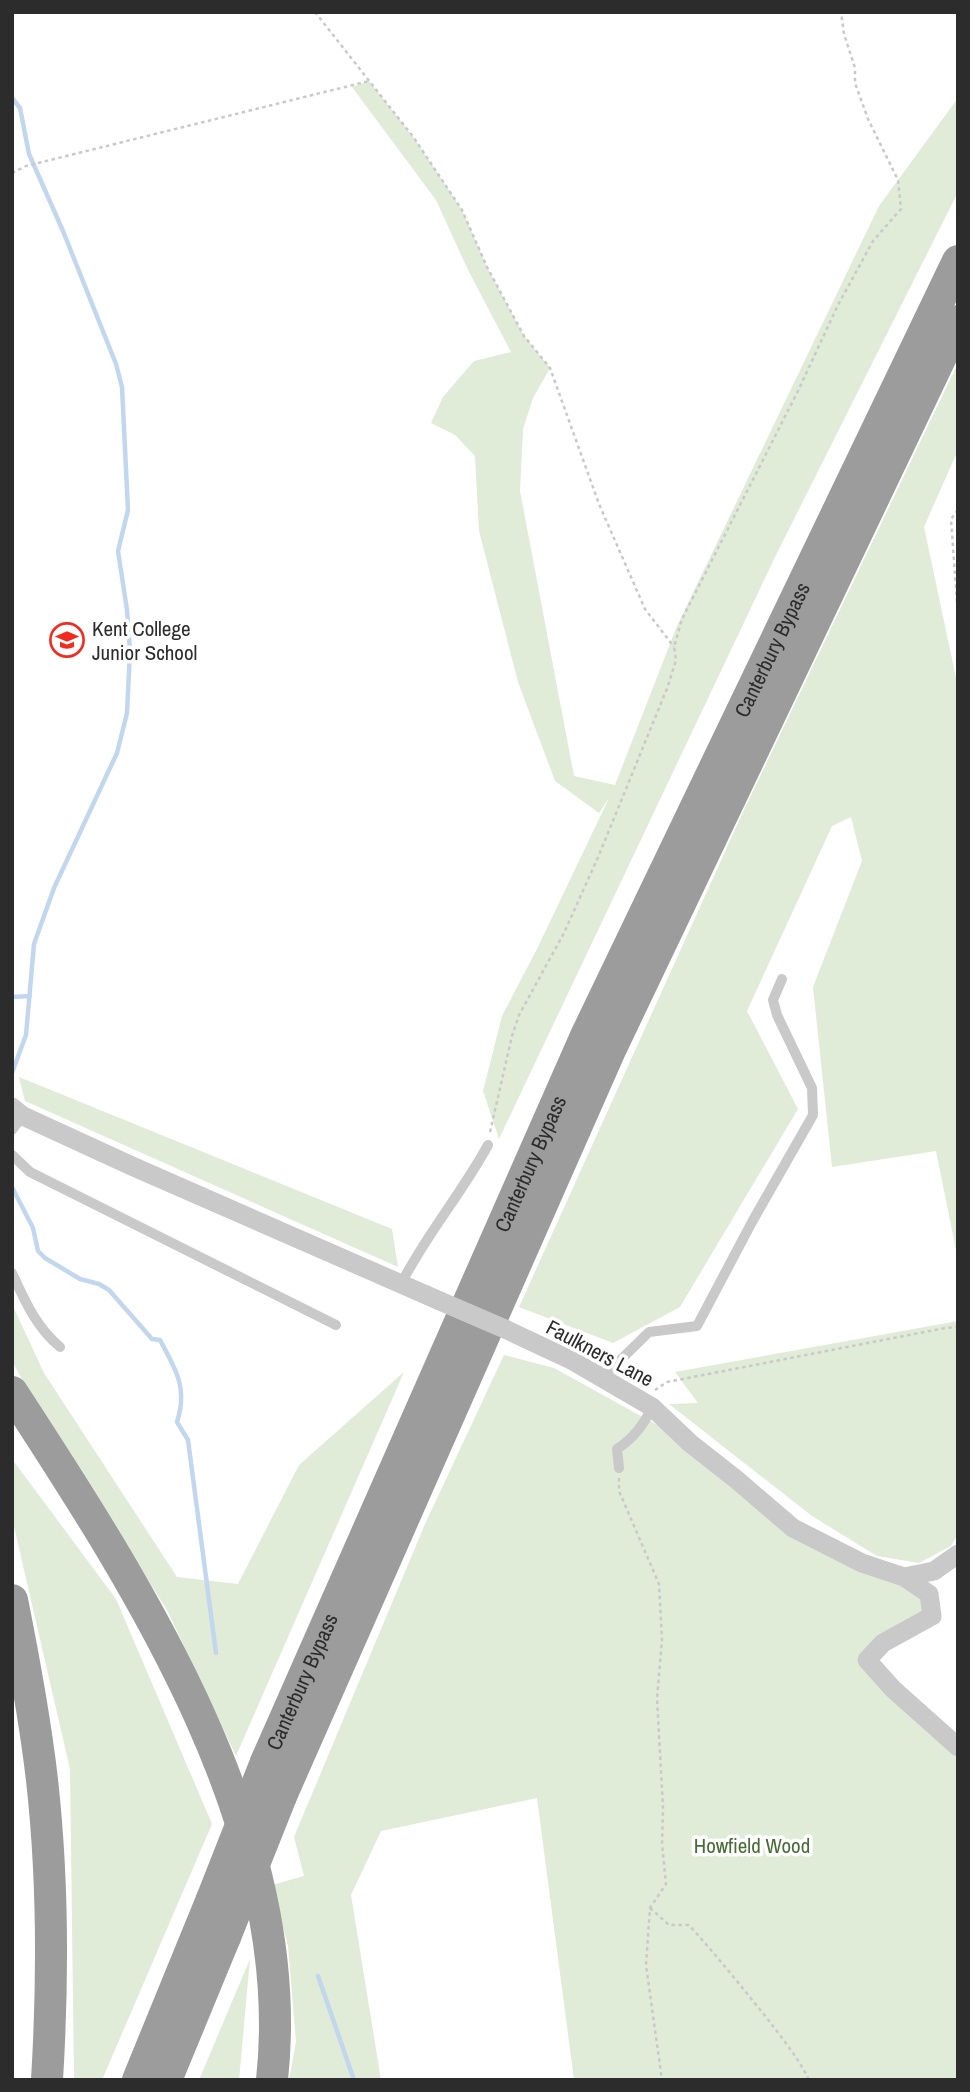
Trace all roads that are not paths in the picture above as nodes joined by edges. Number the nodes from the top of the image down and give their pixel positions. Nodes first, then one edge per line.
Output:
1 (958, 261) edge
2 (958, 321) edge
3 (782, 979) dead end
4 (15, 1115) edge
5 (488, 1145) road end
6 (12, 1155) edge
7 (12, 1273) edge
8 (401, 1284) junction
9 (336, 1325) dead end
10 (60, 1347) dead end
11 (602, 1378) junction
12 (12, 1392) edge
13 (652, 1407) junction
14 (619, 1468) road end
15 (958, 1554) edge
16 (904, 1577) junction
17 (12, 1600) edge
18 (958, 1747) edge
19 (47, 2080) edge
20 (138, 2080) edge
21 (166, 2080) edge
22 (272, 2080) edge

1 - 20 highway, Canterbury Bypass, bridge
2 - 21 highway, Canterbury Bypass, bridge
3 - 11 lane
4 - 8 street, Faulkners Lane
5 - 8 lane
6 - 9 lane
7 - 10 lane
8 - 11 street, Faulkners Lane, bridge
11 - 13 street, Faulkners Lane
12 - 22 highway
13 - 14 lane
13 - 16 street, Faulkners Lane
15 - 16 street
16 - 18 street, Faulkners Lane
17 - 19 highway

